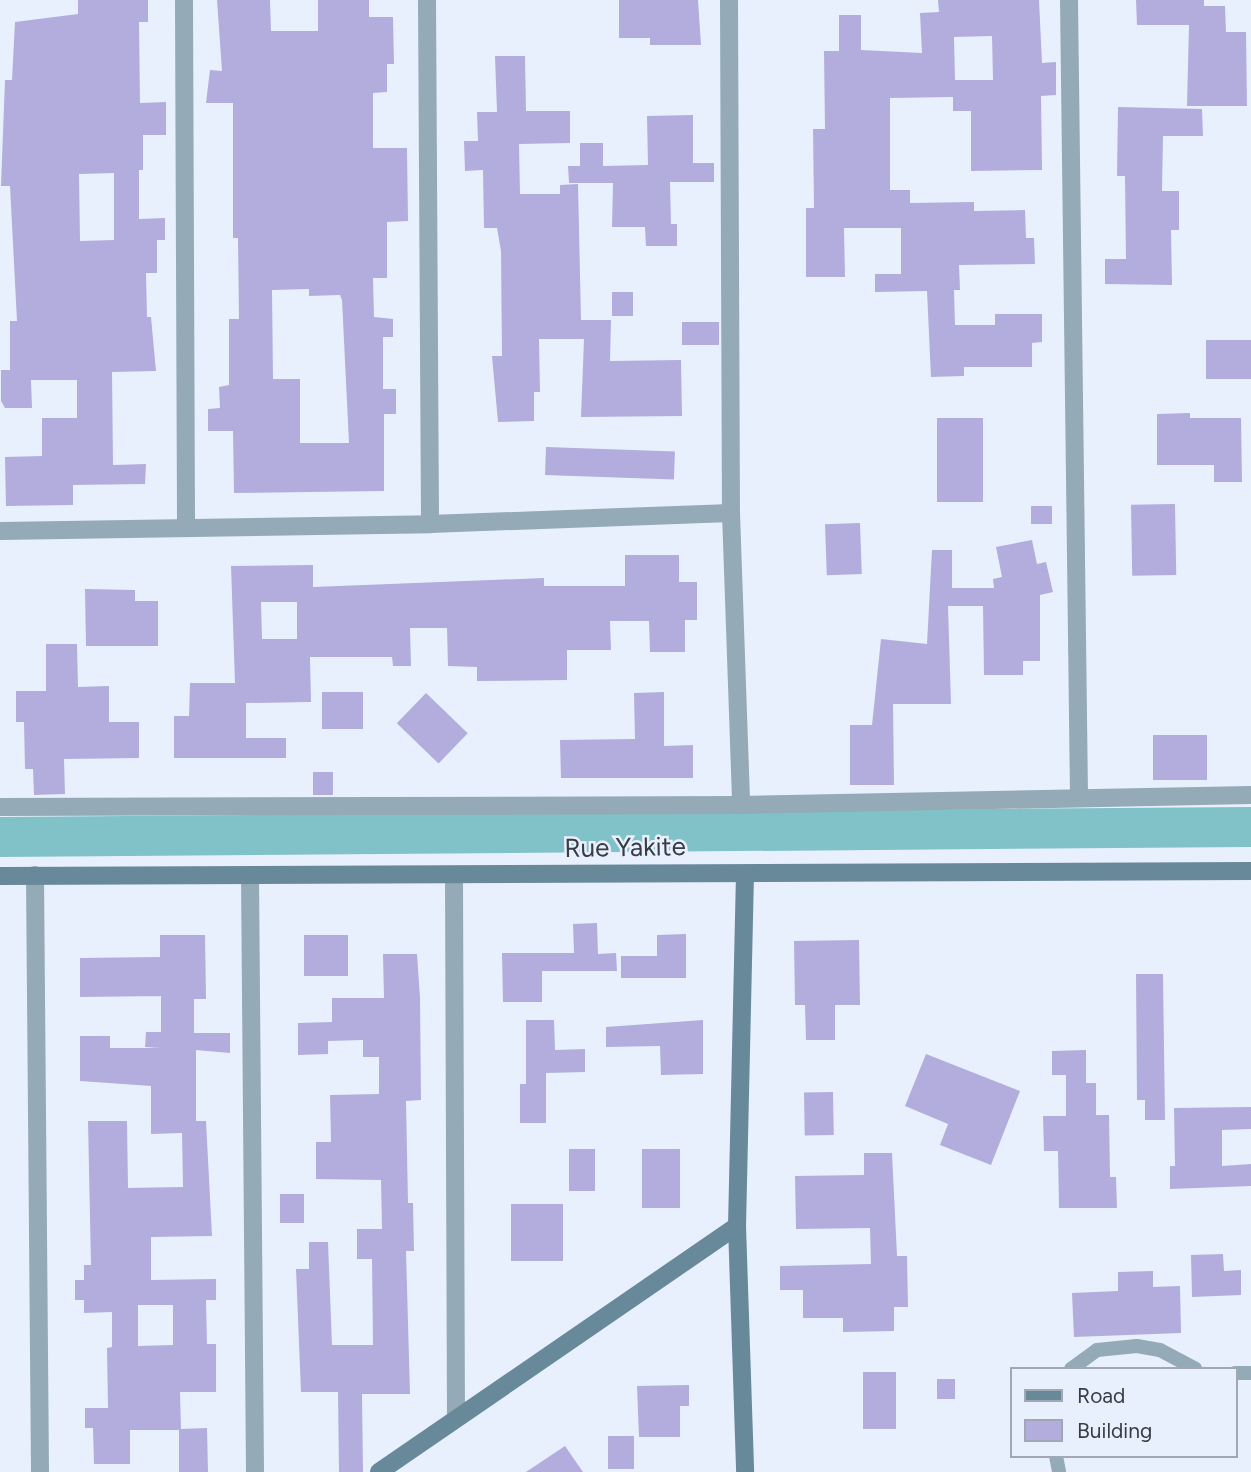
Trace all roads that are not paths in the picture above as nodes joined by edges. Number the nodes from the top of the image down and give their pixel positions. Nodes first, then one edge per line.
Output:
1 (184, 0) edge
2 (427, 0) edge
3 (729, 0) edge
4 (1069, 0) edge
5 (731, 513) junction
6 (430, 524) junction
7 (186, 528) junction
8 (0, 531) edge
9 (1251, 795) edge
10 (1079, 796) junction
11 (741, 805) junction
12 (0, 807) edge
13 (1251, 871) edge
14 (744, 874) junction
15 (35, 875) junction
16 (250, 875) junction
17 (0, 876) edge
18 (454, 876) junction
19 (737, 1226) junction
20 (1074, 1367) edge
21 (1191, 1367) edge
22 (456, 1416) junction
23 (40, 1472) edge
24 (255, 1472) edge
25 (379, 1472) edge
26 (746, 1472) edge

1 - 7 street
2 - 6 street
3 - 5 street
4 - 10 street
5 - 6 street
5 - 11 street
6 - 7 street
7 - 8 street
9 - 10 street
10 - 11 street
11 - 12 street
13 - 14 main road, Rue Yakite
14 - 18 main road, Rue Yakite
14 - 19 main road
15 - 16 main road, Rue Yakite
15 - 17 main road, Rue Yakite
15 - 23 street
16 - 18 main road, Rue Yakite
16 - 24 street
18 - 22 street
19 - 22 main road
19 - 26 main road
20 - 21 lane
22 - 25 main road

